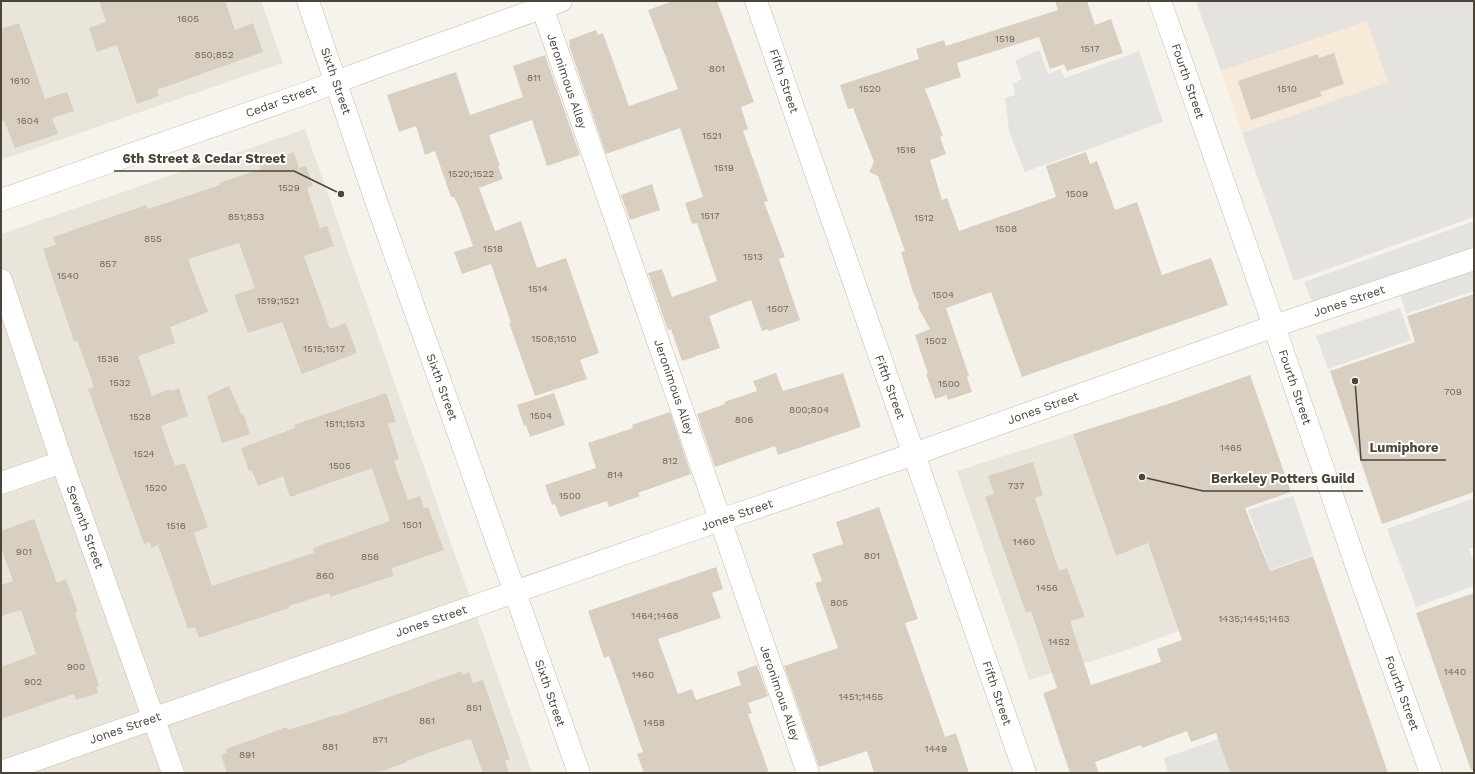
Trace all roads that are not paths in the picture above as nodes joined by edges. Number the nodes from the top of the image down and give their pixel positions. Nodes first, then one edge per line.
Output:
1 (308, 1) edge
2 (756, 1) edge
3 (1160, 1) edge
4 (548, 3) edge
5 (336, 82) junction
6 (1, 200) edge
7 (1474, 259) edge
8 (1, 280) edge
9 (1274, 326) junction
10 (914, 454) junction
11 (62, 462) junction
12 (1, 483) edge
13 (720, 520) junction
14 (515, 592) junction
15 (153, 718) junction
16 (1, 772) edge
17 (173, 773) edge
18 (578, 773) edge
19 (808, 773) edge
20 (1025, 773) edge
21 (1431, 773) edge

1 - 5 street, Sixth Street
2 - 10 street, Fifth Street
3 - 9 street, Fourth Street
4 - 5 street, Cedar Street
4 - 13 street, Jeronimous Alley
5 - 6 street, Cedar Street
5 - 14 street, Sixth Street
7 - 9 street, Jones Street
8 - 11 street, Seventh Street
9 - 10 street, Jones Street
9 - 21 street, Fourth Street
10 - 13 street, Jones Street
10 - 20 street, Fifth Street
11 - 12 street
11 - 15 street, Seventh Street
13 - 14 street, Jones Street
13 - 19 street, Jeronimous Alley
14 - 15 street, Jones Street
14 - 18 street, Sixth Street
15 - 16 street, Jones Street
15 - 17 street, Seventh Street

